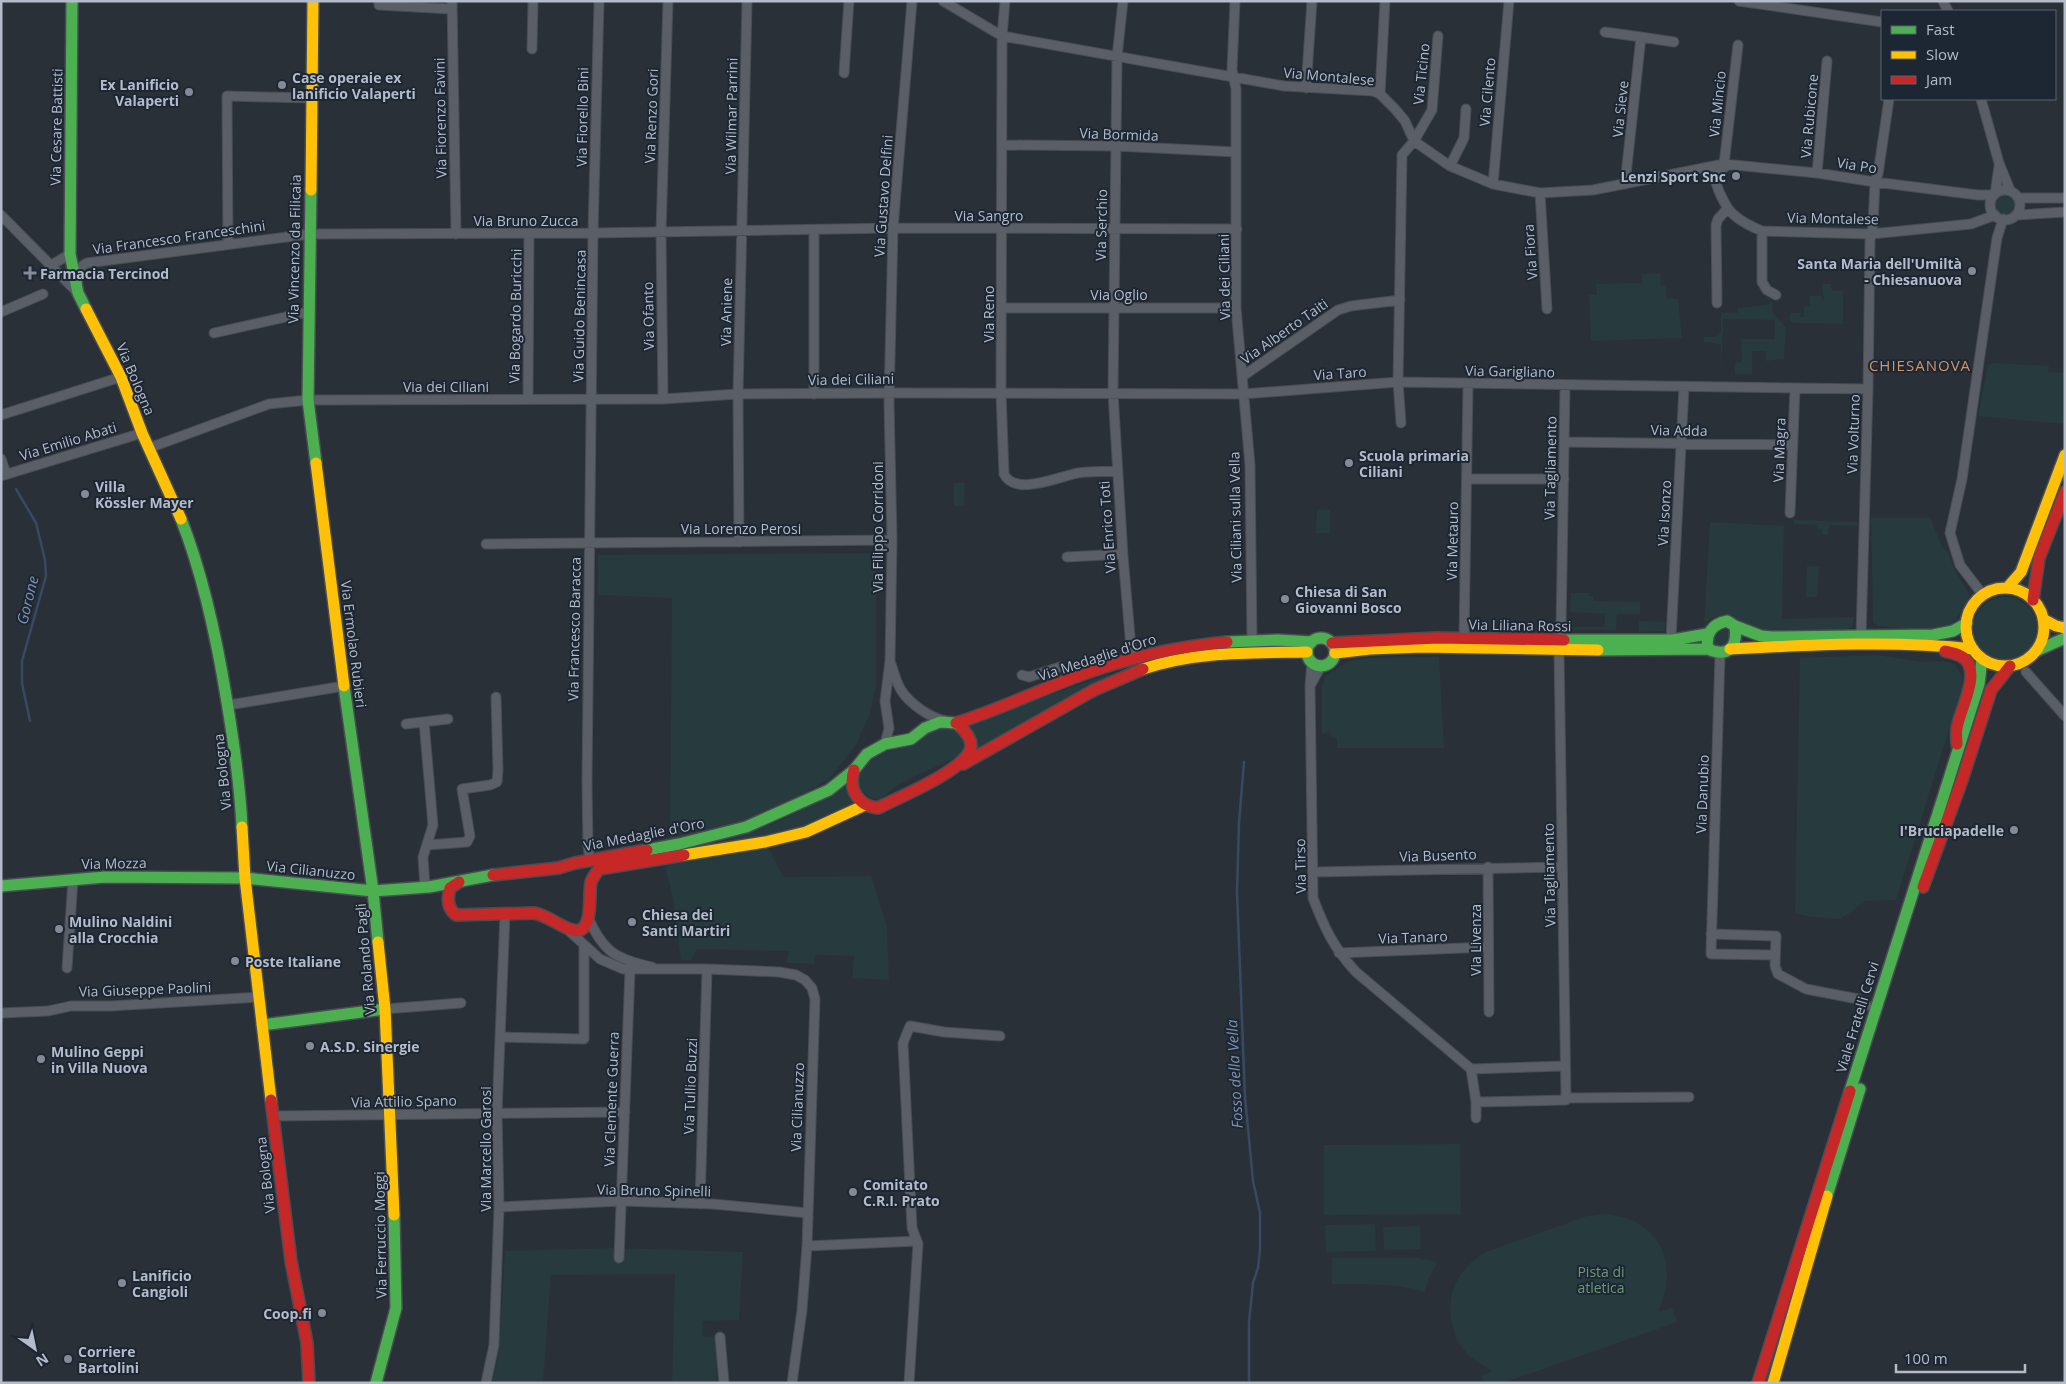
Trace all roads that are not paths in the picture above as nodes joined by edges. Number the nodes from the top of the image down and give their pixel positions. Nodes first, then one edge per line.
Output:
1 (72, 1) edge
2 (313, 1) edge
3 (379, 1) edge
4 (533, 1) edge
5 (599, 1) edge
6 (668, 1) edge
7 (747, 1) edge
8 (849, 1) edge
9 (912, 1) edge
10 (943, 1) edge
11 (1005, 1) edge
12 (1122, 1) edge
13 (1235, 1) edge
14 (1312, 1) edge
15 (1385, 1) edge
16 (1509, 1) edge
17 (1738, 1) edge
18 (452, 5) edge
19 (1881, 22) edge
20 (1605, 32) dead end
21 (1002, 36) junction
22 (1438, 36) dead end
23 (1641, 37) junction
24 (1674, 42) dead end
25 (1738, 46) dead end
26 (532, 49) dead end
27 (1117, 58) junction
28 (1827, 61) dead end
29 (844, 73) dead end
30 (1232, 77) junction
31 (1306, 88) junction
32 (1380, 94) junction
33 (312, 98) junction
34 (1889, 100) edge
35 (1981, 100) edge
36 (1466, 109) dead end
37 (1414, 140) junction
38 (1002, 145) junction
39 (1116, 146) junction
40 (1236, 152) junction
41 (1999, 163) junction
42 (1723, 165) junction
43 (1450, 166) junction
44 (1817, 173) junction
45 (1875, 182) junction
46 (1493, 184) junction
47 (1625, 184) junction
48 (2010, 190) junction
49 (1540, 193) junction
50 (1995, 194) junction
51 (2019, 198) junction
52 (2065, 198) edge
53 (1728, 208) junction
54 (2065, 212) edge
55 (1, 215) edge
56 (2016, 215) junction
57 (1999, 217) junction
58 (892, 228) junction
59 (1002, 228) junction
60 (1237, 228) junction
61 (814, 230) junction
62 (1115, 230) junction
63 (742, 231) junction
64 (1762, 231) junction
65 (661, 232) junction
66 (593, 233) junction
67 (310, 234) junction
68 (456, 234) junction
69 (529, 234) junction
70 (1871, 234) junction
71 (228, 244) junction
72 (70, 254) junction
73 (50, 266) junction
74 (78, 293) junction
75 (43, 294) dead end
76 (1776, 295) dead end
77 (1400, 300) junction
78 (1717, 303) dead end
79 (1002, 308) junction
80 (1114, 308) junction
81 (1236, 308) junction
82 (1547, 309) dead end
83 (1, 312) edge
84 (308, 312) junction
85 (214, 333) dead end
86 (1243, 376) junction
87 (121, 377) junction
88 (1398, 382) junction
89 (1468, 385) junction
90 (1565, 386) junction
91 (1684, 387) junction
92 (1795, 388) junction
93 (1868, 389) junction
94 (890, 393) junction
95 (1000, 393) junction
96 (1113, 393) junction
97 (738, 394) junction
98 (814, 394) junction
99 (1243, 394) junction
100 (592, 398) junction
101 (528, 399) junction
102 (663, 399) junction
103 (308, 400) junction
104 (1, 415) edge
105 (1401, 423) dead end
106 (142, 433) junction
107 (1564, 442) junction
108 (1682, 444) junction
109 (1793, 445) junction
110 (149, 448) junction
111 (2065, 455) edge
112 (1, 459) edge
113 (1117, 471) junction
114 (3, 475) edge
115 (1468, 479) junction
116 (1564, 479) junction
117 (2065, 492) edge
118 (1790, 513) dead end
119 (892, 540) junction
120 (739, 542) junction
121 (591, 543) junction
122 (486, 544) dead end
123 (1123, 554) junction
124 (1067, 557) dead end
125 (2007, 588) junction
126 (1983, 595) junction
127 (2033, 600) junction
128 (2043, 619) junction
129 (1967, 623) junction
130 (1735, 626) junction
131 (2065, 628) edge
132 (1707, 634) junction
133 (1860, 636) junction
134 (1464, 638) junction
135 (2065, 638) edge
136 (1252, 640) junction
137 (1671, 640) junction
138 (1559, 646) junction
139 (1894, 646) junction
140 (1334, 648) junction
141 (1708, 649) junction
142 (1973, 649) junction
143 (1725, 651) junction
144 (2036, 651) junction
145 (1313, 656) junction
146 (1132, 659) junction
147 (1982, 659) junction
148 (1170, 660) joint
149 (890, 661) junction
150 (2010, 666) junction
151 (1060, 667) dead end
152 (2026, 672) dead end
153 (1022, 675) dead end
154 (344, 686) junction
155 (496, 697) dead end
156 (229, 705) junction
157 (2065, 716) edge
158 (448, 719) dead end
159 (424, 722) junction
160 (953, 723) junction
161 (406, 724) dead end
162 (885, 744) junction
163 (1958, 747) junction
164 (956, 768) junction
165 (854, 770) junction
166 (865, 805) junction
167 (428, 846) junction
168 (590, 860) junction
169 (1488, 867) junction
170 (1562, 867) junction
171 (558, 868) junction
172 (1314, 872) junction
173 (245, 878) junction
174 (73, 879) junction
175 (459, 882) junction
176 (590, 883) junction
177 (1, 886) edge
178 (427, 887) junction
179 (396, 890) junction
180 (373, 891) junction
181 (448, 899) junction
182 (505, 914) junction
183 (588, 917) junction
184 (375, 918) junction
185 (568, 930) junction
186 (1711, 934) junction
187 (584, 945) junction
188 (1488, 947) junction
189 (1338, 954) junction
190 (1775, 955) junction
191 (67, 968) dead end
192 (662, 969) junction
193 (708, 969) junction
194 (630, 970) junction
195 (259, 997) junction
196 (461, 1003) dead end
197 (1867, 1005) dead end
198 (384, 1009) junction
199 (1488, 1012) dead end
200 (1, 1013) edge
201 (262, 1025) junction
202 (1000, 1036) dead end
203 (500, 1037) junction
204 (1564, 1066) junction
205 (1471, 1069) junction
206 (1690, 1097) dead end
207 (1566, 1099) junction
208 (1476, 1102) junction
209 (624, 1112) junction
210 (497, 1113) junction
211 (391, 1114) junction
212 (274, 1116) junction
213 (1476, 1118) dead end
214 (621, 1202) junction
215 (700, 1204) junction
216 (499, 1207) junction
217 (808, 1213) junction
218 (917, 1241) junction
219 (807, 1246) junction
220 (619, 1258) dead end
221 (720, 1337) dead end
222 (309, 1383) edge
223 (376, 1383) edge
224 (486, 1383) edge
225 (724, 1383) edge
226 (792, 1383) edge
227 (909, 1383) edge
228 (1758, 1383) edge
229 (1773, 1383) edge

1 - 72 street, Via Cesare Battisti
2 - 33 street, Via Vincenzo da Filicaia
3 - 18 street
4 - 26 street
5 - 66 street, Via Fiorello Bini
6 - 65 street, Via Renzo Gori
7 - 63 street, Via Wilmar Parrini
8 - 29 street
9 - 58 street, Via Gustavo Delfini
10 - 21 street, Via Montalese
11 - 21 street, Via Reno
12 - 27 street, Via Serchio
13 - 30 street, Via dei Ciliani
14 - 31 street
15 - 32 street
16 - 46 street, Via Cilento
17 - 19 street
18 - 68 street, Via Fiorenzo Favini
20 - 23 street
21 - 27 street, Via Montalese
21 - 38 street, Via Reno
22 - 37 street, Via Ticino
23 - 24 street
23 - 47 street, Via Sieve
25 - 42 street, Via Mincio
27 - 30 street, Via Montalese
27 - 39 street, Via Serchio
28 - 44 street, Via Rubicone
30 - 31 street, Via Montalese
30 - 40 street, Via dei Ciliani
31 - 32 street, Via Montalese
32 - 37 street, Via Montalese
33 - 67 street, Via Vincenzo da Filicaia
33 - 71 street
34 - 45 street, Via Volturno
35 - 41 street
36 - 43 street
37 - 43 street, Via Montalese
37 - 77 street
38 - 39 street, Via Bormida
38 - 59 street, Via Reno
39 - 40 street, Via Bormida
39 - 62 street, Via Serchio
40 - 60 street, Via dei Ciliani
41 - 48 street
41 - 50 street
42 - 44 street, Via Po
42 - 47 street, Via Montalese
42 - 53 street, Via Montalese
43 - 46 street, Via Montalese
44 - 45 street, Via Po
45 - 50 street, Via Po
45 - 70 street, Via Volturno
46 - 49 street, Via Montalese
47 - 49 street, Via Montalese
48 - 50 street
48 - 51 street
49 - 82 street, Via Fiora
50 - 57 street
51 - 52 street
51 - 56 street
53 - 64 street, Via Montalese
53 - 78 street
54 - 56 street, Via Montalese
55 - 73 street, Via Bologna
56 - 57 street, Via Montalese
57 - 70 street, Via Montalese
57 - 126 street
58 - 59 street, Via Sangro
58 - 61 street, Via Sangro
58 - 94 street, Via Gustavo Delfini
59 - 62 street, Via Sangro
59 - 79 street, Via Reno
60 - 62 street, Via Sangro
60 - 81 street, Via dei Ciliani
61 - 63 street, Via Sangro
61 - 98 street
62 - 80 street, Via Serchio
63 - 65 street, Via Bruno Zucca
63 - 97 street, Via Aniene
64 - 70 street, Via Montalese
64 - 76 street
65 - 66 street, Via Bruno Zucca
65 - 102 street, Via Ofanto
66 - 69 street, Via Bruno Zucca
66 - 100 street, Via Guido Benincasa
67 - 68 street, Via Bruno Zucca
67 - 71 street, Via Francesco Franceschini
67 - 84 street, Via Vincenzo da Filicaia
68 - 69 street, Via Bruno Zucca
69 - 101 street, Via Bogardo Buricchi
70 - 93 street, Via Volturno
71 - 74 street, Via Francesco Franceschini
72 - 73 street
72 - 74 street, Via Cesare Battisti
73 - 74 street, Via Bologna
74 - 87 street, Via Bologna
75 - 83 street
77 - 86 street, Via Alberto Taiti
77 - 88 street
79 - 80 street, Via Oglio
79 - 95 street, Via Reno
80 - 81 street, Via Oglio
80 - 96 street, Via Serchio
81 - 86 street, Via dei Ciliani
84 - 85 street
84 - 103 street, Via Vincenzo da Filicaia
86 - 99 street, Via dei Ciliani
87 - 104 street
87 - 106 street, Via Bologna
88 - 89 street, Via Garigliano
88 - 99 street, Via Taro
88 - 105 street
89 - 90 street, Via Garigliano
89 - 115 street, Via Metauro
90 - 91 street, Via Garigliano
90 - 107 street, Via Tagliamento
91 - 92 street, Via Garigliano
91 - 108 street, Via Isonzo
92 - 93 street, Via Garigliano
92 - 109 street, Via Magra
93 - 133 street, Via Volturno
94 - 95 street, Via dei Ciliani
94 - 98 street, Via dei Ciliani
94 - 119 street, Via Filippo Corridoni
95 - 96 street, Via dei Ciliani
95 - 113 street, Via Reno
96 - 99 street, Via dei Ciliani
96 - 113 street, Via Enrico Toti
97 - 98 street, Via dei Ciliani
97 - 102 street, Via dei Ciliani
97 - 120 street, Via Aniene
99 - 136 street, Via Ciliani sulla Vella
100 - 101 street, Via dei Ciliani
100 - 102 street, Via dei Ciliani
100 - 121 street, Via Francesco Baracca
101 - 103 street, Via dei Ciliani
103 - 110 street, Via dei Ciliani
103 - 154 street, Via Ermolao Rubieri
106 - 110 street, Via Bologna
106 - 114 street, Via Emilio Abati
107 - 108 street, Via Adda
107 - 116 street, Via Tagliamento
108 - 109 street, Via Adda
108 - 137 street, Via Isonzo
109 - 118 street, Via Magra
110 - 156 street, Via Bologna
111 - 125 street
112 - 114 street
113 - 123 street, Via Enrico Toti
115 - 116 street
115 - 134 street, Via Metauro
116 - 138 street, Via Tagliamento
117 - 127 street
119 - 120 street, Via Lorenzo Perosi
119 - 149 street, Via Filippo Corridoni
120 - 121 street, Via Lorenzo Perosi
121 - 122 street, Via Lorenzo Perosi
121 - 168 street, Via Francesco Baracca
123 - 124 street
123 - 146 street, Via Enrico Toti
125 - 126 street
125 - 127 street
126 - 129 street
127 - 128 street
128 - 131 street
128 - 144 street
129 - 133 street, Via Liliana Rossi
129 - 142 street
130 - 132 street, Via Liliana Rossi
130 - 133 street, Via Liliana Rossi
130 - 143 street
132 - 137 street, Via Liliana Rossi
132 - 141 street
134 - 138 street, Via Liliana Rossi
134 - 140 street, Via Liliana Rossi
135 - 144 street, Viale Fratelli Cervi
136 - 145 street, Via Medaglie d'Oro
136 - 146 street, Via Medaglie d'Oro
137 - 138 street, Via Liliana Rossi
138 - 140 street, Via Liliana Rossi
138 - 141 street, Via Liliana Rossi
138 - 170 street, Via Tagliamento
139 - 142 street, Via Liliana Rossi
139 - 143 street, Via Liliana Rossi
139 - 163 street
140 - 145 street
140 - 145 street, Via Liliana Rossi
141 - 143 street, Via Liliana Rossi
142 - 147 street
143 - 186 street, Via Danubio
144 - 150 street, Viale Fratelli Cervi
145 - 148 street, Via Liliana Rossi
145 - 172 street, Via Tirso
146 - 160 street, Via Medaglie d'Oro
147 - 150 street
147 - 163 street, Viale Fratelli Cervi
148 - 164 street, Via Medaglie d'Oro
149 - 160 street, Via Filippo Corridoni
149 - 162 street, Via Filippo Corridoni
150 - 229 street, Viale Fratelli Cervi
151 - 153 street
152 - 157 street
154 - 156 street
154 - 180 street, Via Ermolao Rubieri
155 - 167 street
156 - 173 street, Via Bologna
158 - 159 street
159 - 161 street
159 - 167 street
160 - 162 street, Via Medaglie d'Oro
160 - 164 street, Via Medaglie d'Oro
162 - 165 street, Via Medaglie d'Oro
163 - 228 street, Viale Fratelli Cervi
164 - 166 street, Via Medaglie d'Oro
165 - 166 street
165 - 168 street, Via Medaglie d'Oro
166 - 176 street, Via Medaglie d'Oro
167 - 178 street
168 - 171 street, Via Medaglie d'Oro
169 - 170 street, Via Busento
169 - 172 street, Via Busento
169 - 188 street, Via Livenza
170 - 204 street, Via Tagliamento
171 - 175 street, Via Medaglie d'Oro
171 - 176 street
172 - 189 street, Via Tirso
173 - 174 street, Via Mozza
173 - 180 street, Via Cilianuzzo
173 - 195 street, Via Bologna
174 - 177 street
174 - 191 street, Via Mozza
175 - 178 street, Via Medaglie d'Oro
175 - 181 street
176 - 183 street
178 - 179 street, Via Medaglie d'Oro
178 - 181 street
179 - 180 street, Via Medaglie d'Oro
179 - 184 street
180 - 184 street, Via Rolando Pagli
181 - 182 street, Via Cilianuzzo
182 - 185 street, Via Cilianuzzo
182 - 203 street, Via Marcello Garosi
183 - 185 street
183 - 192 street, Via Cilianuzzo
184 - 198 street, Via Rolando Pagli
185 - 187 street, Via Cilianuzzo
186 - 190 street, Via Danubio
186 - 190 street
187 - 194 street, Via Cilianuzzo
187 - 203 street
188 - 189 street, Via Tanaro
188 - 199 street, Via Livenza
189 - 205 street, Via Tirso
190 - 197 street
192 - 193 street, Via Cilianuzzo
192 - 194 street, Via Cilianuzzo
193 - 215 street, Via Tullio Buzzi
193 - 217 street, Via Cilianuzzo
194 - 209 street, Via Clemente Guerra
195 - 200 street, Via Giuseppe Paolini
195 - 201 street, Via Bologna
196 - 198 street
198 - 201 street
198 - 211 street, Via Rolando Pagli
201 - 212 street, Via Bologna
202 - 218 street
203 - 210 street, Via Marcello Garosi
204 - 205 street
204 - 207 street, Via Tagliamento
205 - 208 street
206 - 207 street
207 - 208 street
208 - 213 street
209 - 210 street, Via Attilio Spano
209 - 214 street, Via Clemente Guerra
210 - 211 street, Via Attilio Spano
210 - 216 street, Via Marcello Garosi
211 - 212 street, Via Attilio Spano
211 - 223 street, Via Ferruccio Moggi
212 - 222 street, Via Bologna
214 - 215 street, Via Bruno Spinelli
214 - 216 street, Via Bruno Spinelli
214 - 220 street, Via Clemente Guerra
215 - 217 street, Via Bruno Spinelli
216 - 224 street, Via Marcello Garosi
217 - 219 street, Via Cilianuzzo
218 - 219 street
218 - 227 street
219 - 226 street, Via Cilianuzzo
221 - 225 street

